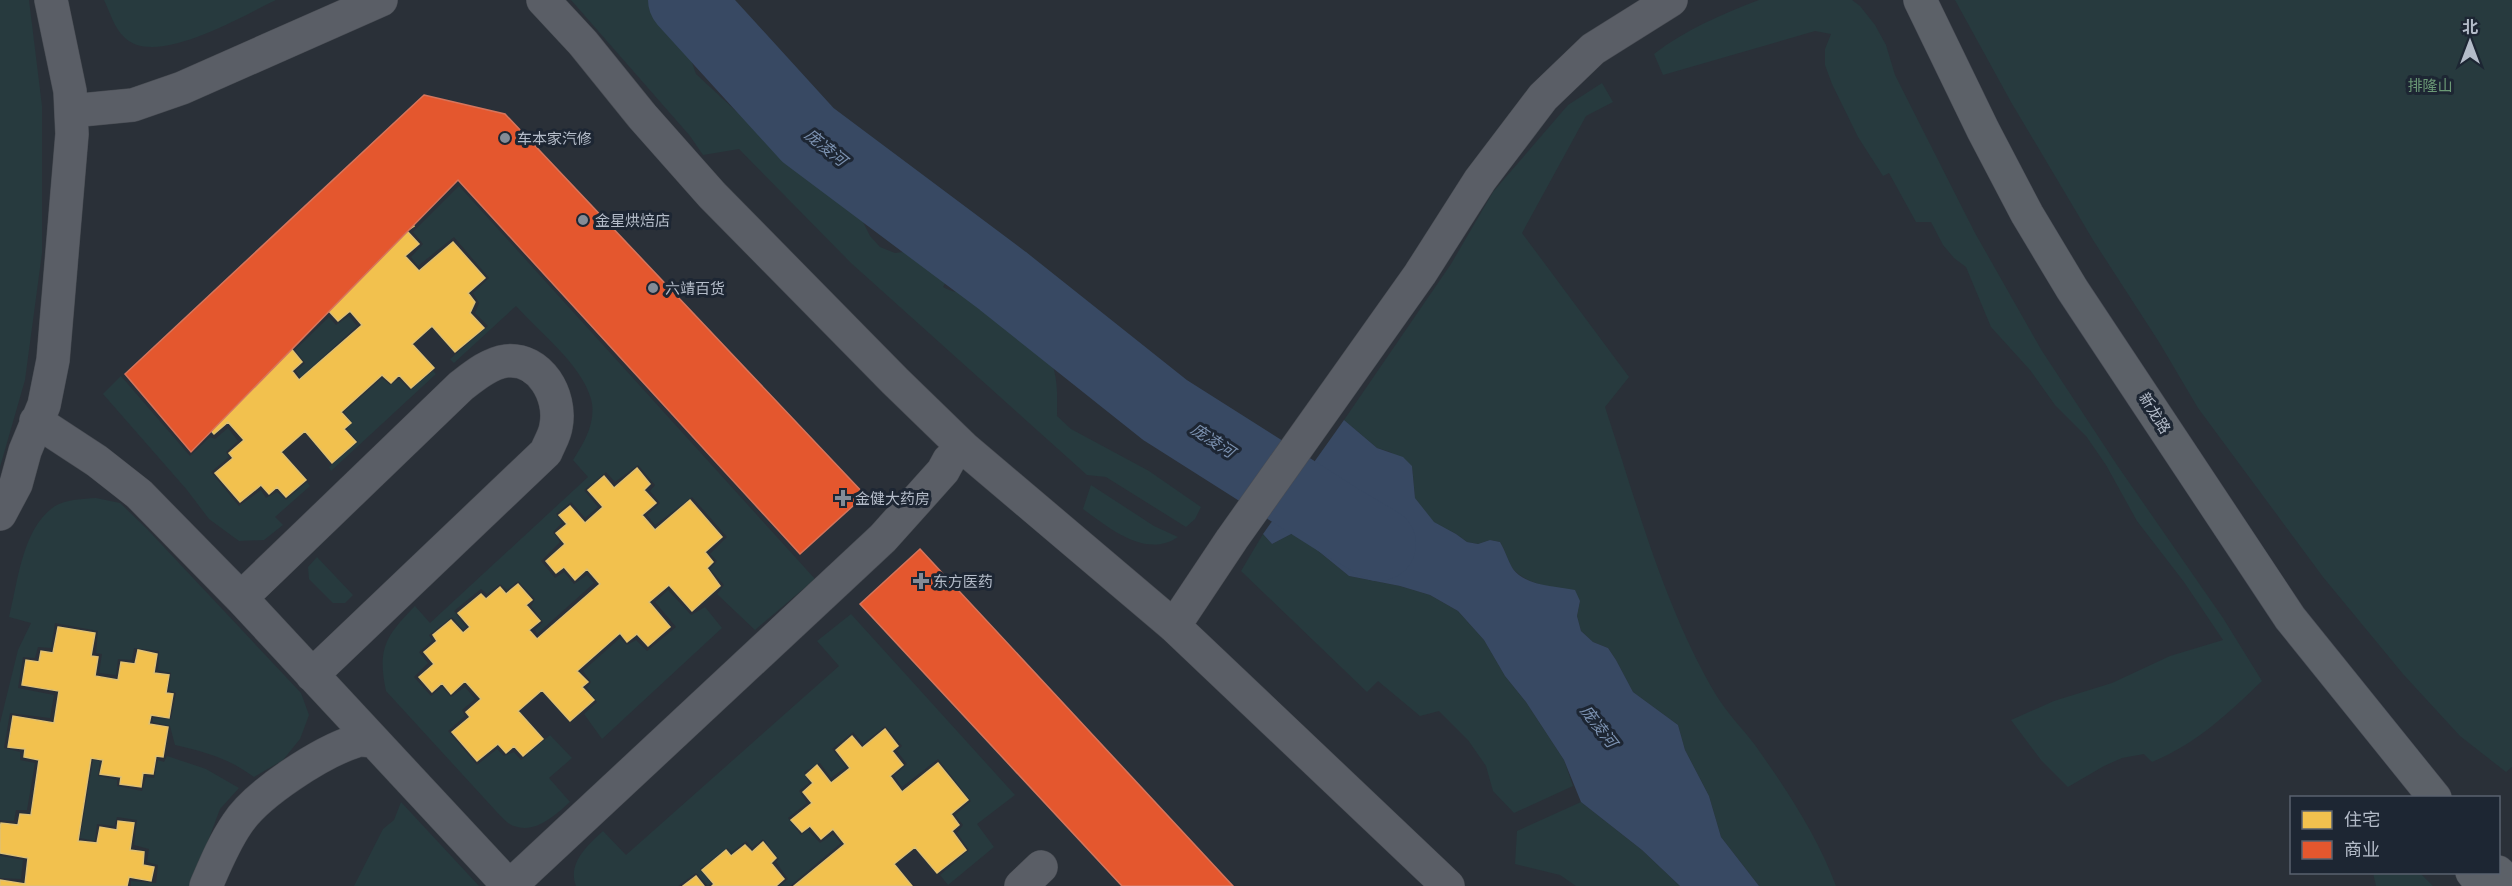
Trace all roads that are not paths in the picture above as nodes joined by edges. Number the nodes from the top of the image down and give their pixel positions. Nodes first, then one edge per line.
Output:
1 (51, 0) edge
2 (381, 0) edge
3 (543, 0) edge
4 (1671, 0) edge
5 (1901, 0) edge
6 (1920, 0) edge
7 (71, 111) junction
8 (36, 421) junction
9 (950, 460) dead end
10 (0, 514) edge
11 (241, 598) junction
12 (1174, 626) junction
13 (312, 675) junction
14 (374, 741) junction
15 (2405, 796) edge
16 (2433, 796) edge
17 (2500, 873) edge
18 (2473, 874) edge
19 (206, 886) edge
20 (509, 886) edge
21 (1448, 886) edge
22 (2483, 886) edge
23 (2511, 886) edge

1 - 7 street
2 - 7 street
3 - 12 street
4 - 12 street
5 - 15 main road, 新龙路
6 - 16 main road, 新龙路
7 - 8 street
8 - 10 street
8 - 11 street
9 - 20 street
11 - 13 street
11 - 13 street
12 - 21 street
13 - 14 street
14 - 19 street
14 - 20 street
17 - 23 main road
18 - 22 main road

